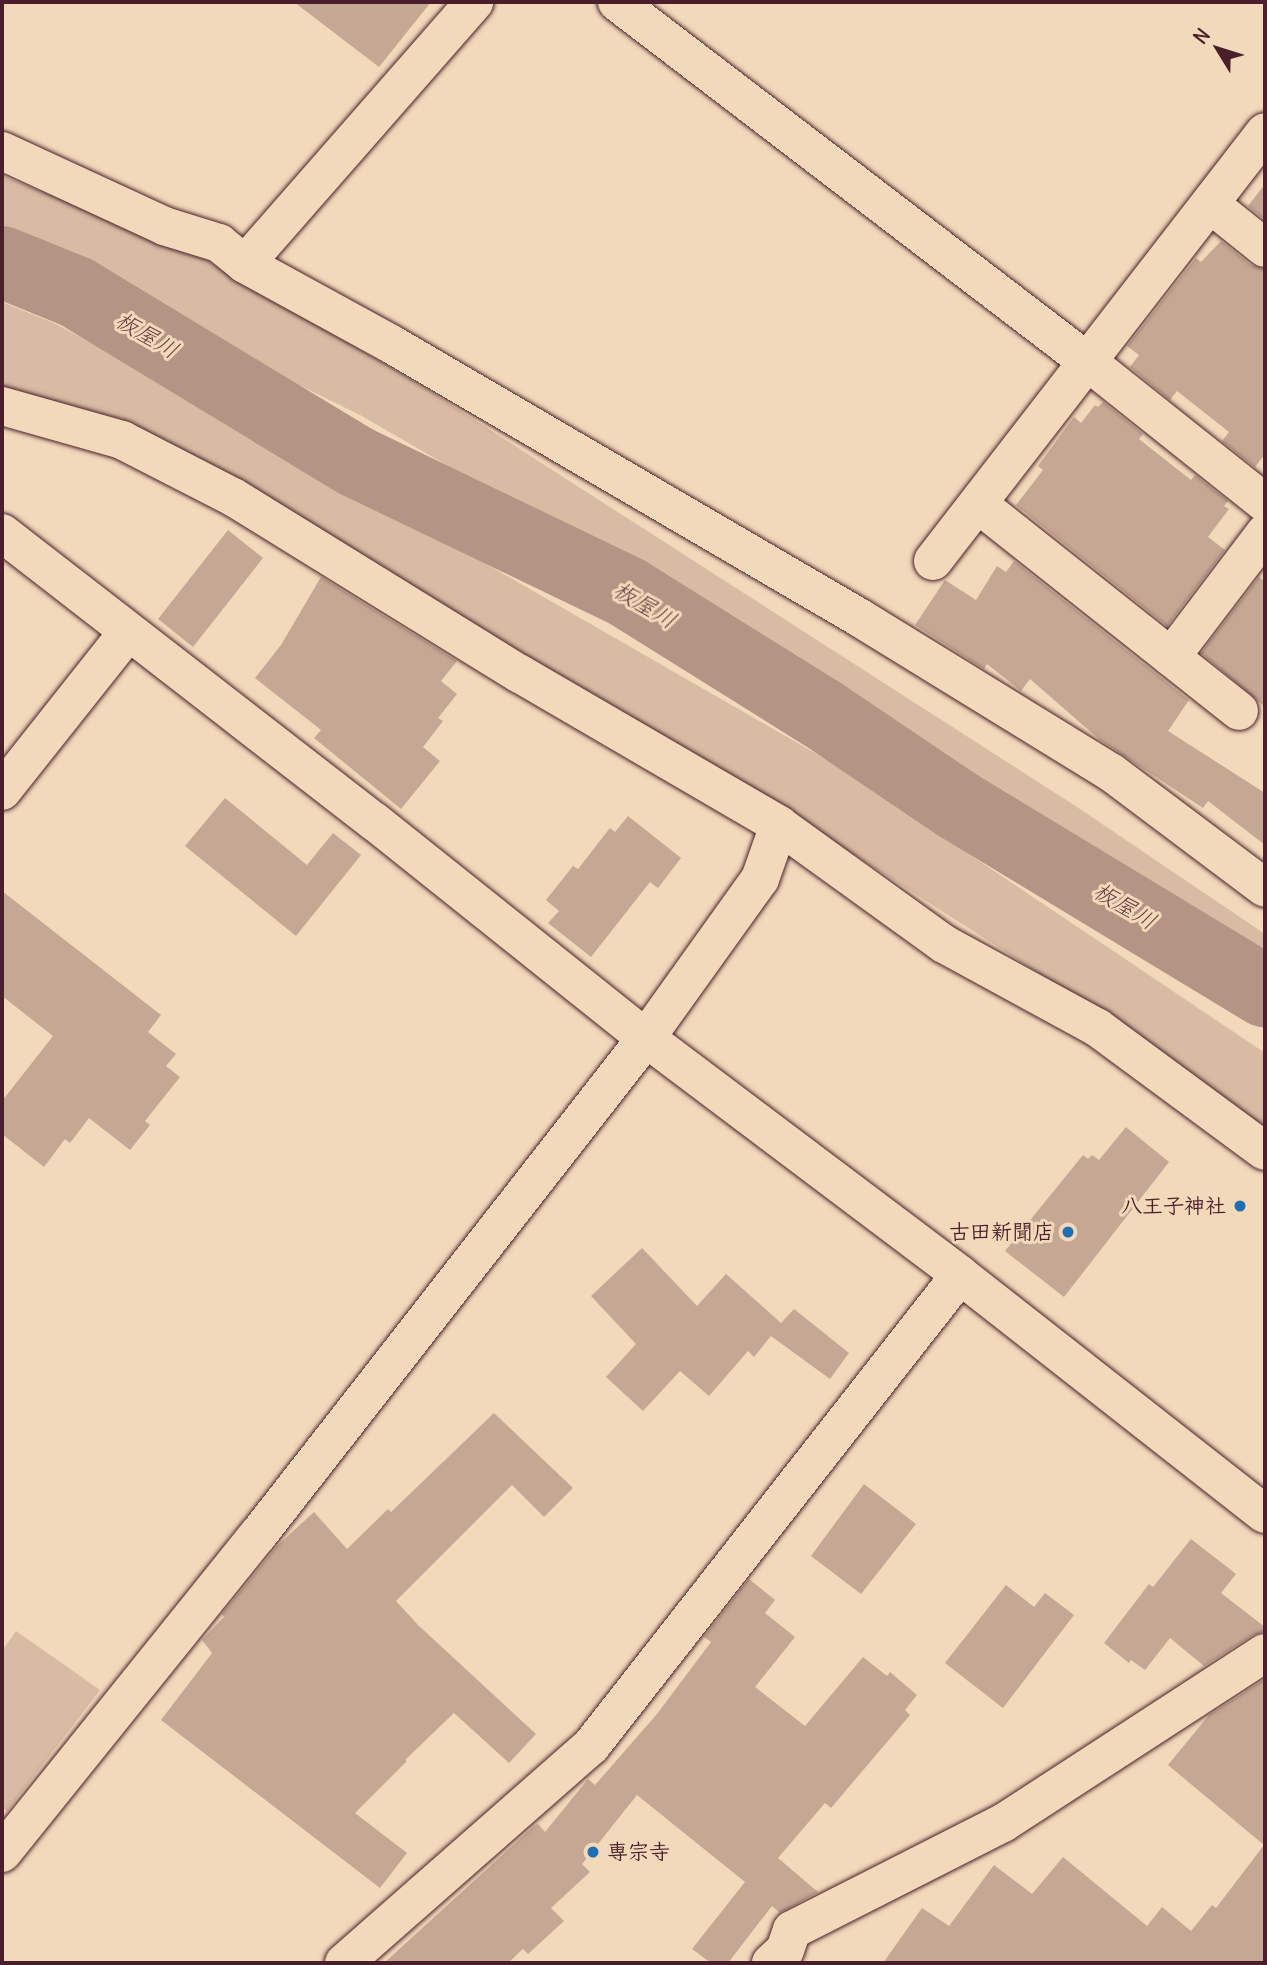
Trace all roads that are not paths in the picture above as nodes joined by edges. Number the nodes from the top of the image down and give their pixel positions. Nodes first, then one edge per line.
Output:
1 (474, 2) edge
2 (617, 2) edge
3 (1265, 132) edge
4 (2, 150) edge
5 (1210, 204) junction
6 (1265, 248) edge
7 (245, 264) junction
8 (1088, 362) junction
9 (2, 405) edge
10 (1265, 503) edge
11 (978, 504) junction
12 (2, 533) edge
13 (1265, 533) edge
14 (933, 561) dead end
15 (128, 632) junction
16 (1171, 657) junction
17 (1240, 711) dead end
18 (2, 791) edge
19 (779, 825) junction
20 (1265, 888) edge
21 (646, 1038) junction
22 (1265, 1151) edge
23 (960, 1275) junction
24 (1265, 1514) edge
25 (1265, 1653) edge
26 (2, 1853) edge
27 (787, 1959) edge
28 (344, 1963) edge

1 - 7 street
2 - 8 street
3 - 5 street
4 - 7 street
5 - 6 street
5 - 8 street
7 - 20 street
8 - 10 street
8 - 11 street
9 - 19 street
11 - 14 street
11 - 16 street
12 - 15 street
13 - 16 street
15 - 18 street
15 - 21 street
16 - 17 street
19 - 21 street
19 - 22 street
21 - 23 street
21 - 26 street
23 - 24 street
23 - 28 street
25 - 27 street

